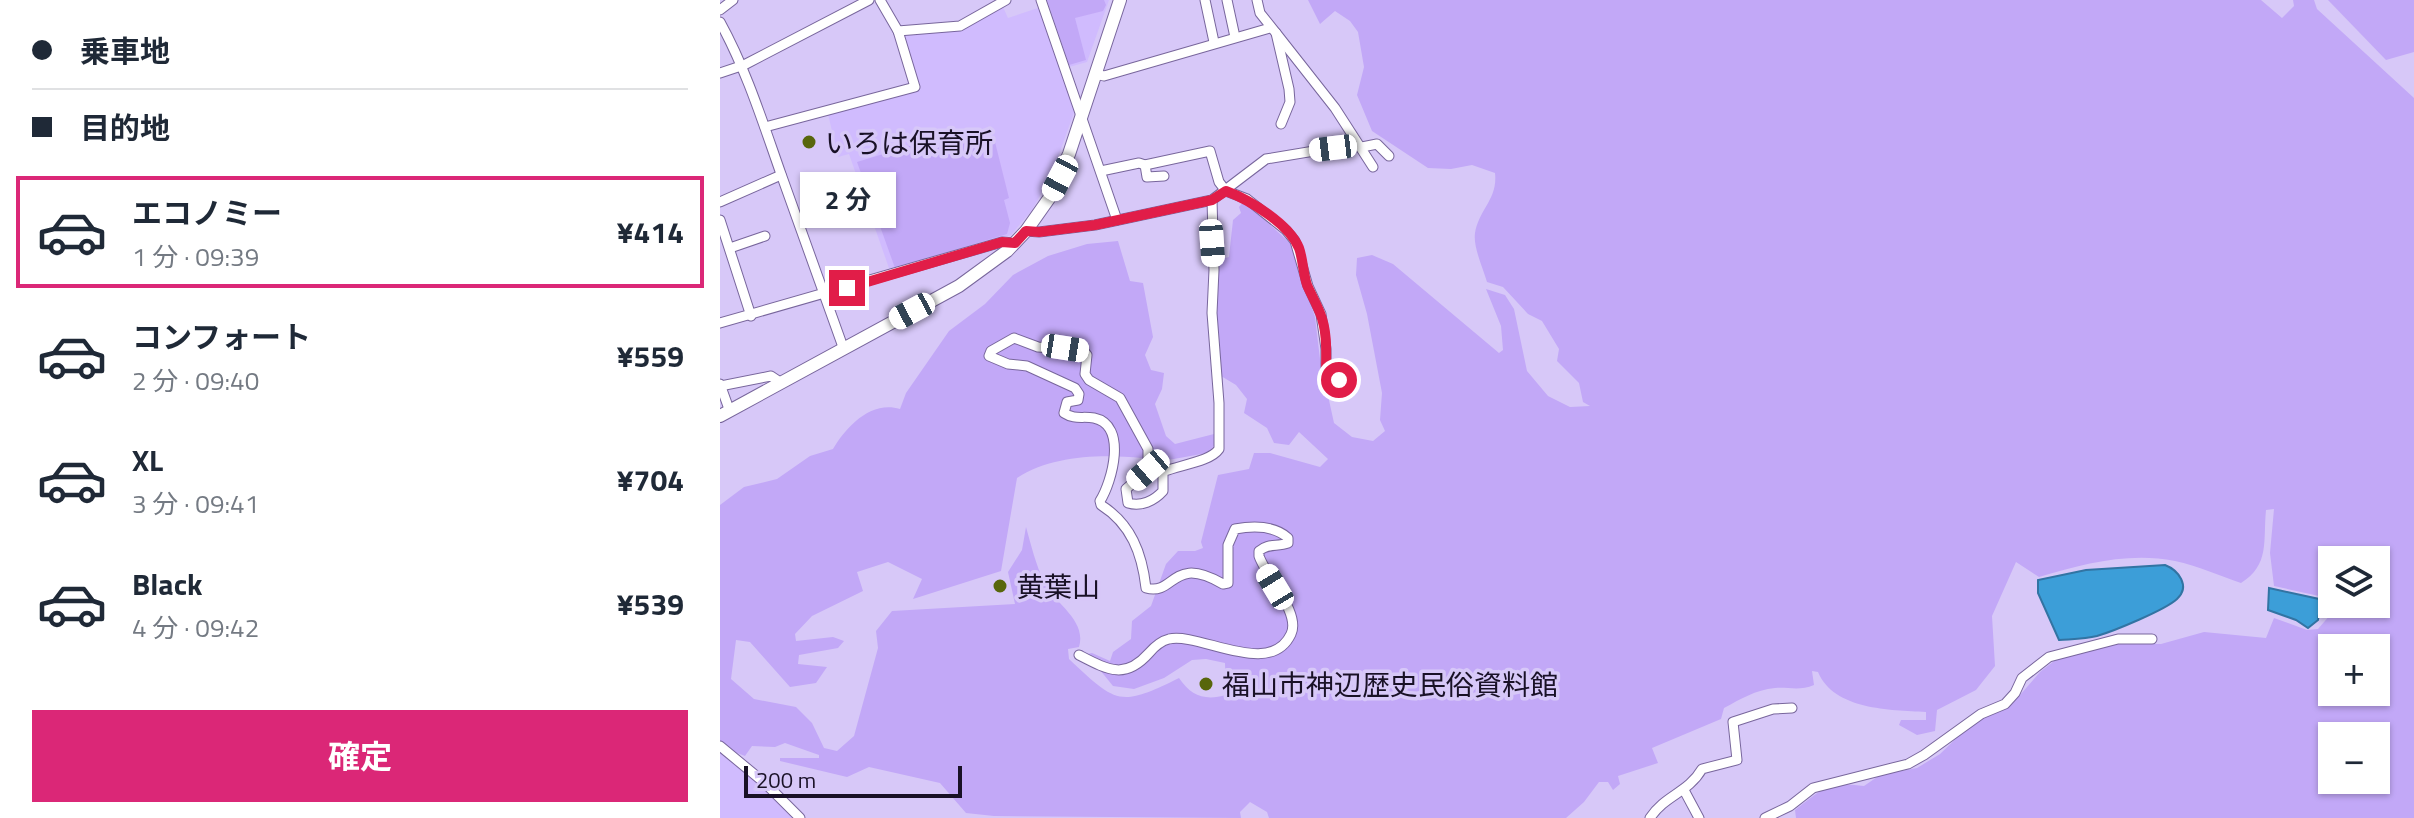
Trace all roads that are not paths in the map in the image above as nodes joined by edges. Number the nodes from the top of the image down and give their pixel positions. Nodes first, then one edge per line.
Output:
1 (733, 0) edge
2 (869, 0) edge
3 (880, 0) edge
4 (1006, 0) edge
5 (1041, 0) edge
6 (1120, 0) edge
7 (1205, 0) edge
8 (1227, 0) edge
9 (1257, 0) edge
10 (720, 10) edge
11 (720, 22) edge
12 (1273, 30) junction
13 (898, 31) junction
14 (1235, 37) junction
15 (1214, 42) junction
16 (739, 66) junction
17 (720, 73) edge
18 (1095, 74) junction
19 (1082, 114) junction
20 (1281, 124) dead end
21 (765, 127) junction
22 (1359, 146) junction
23 (1389, 156) dead end
24 (1145, 165) junction
25 (1373, 167) dead end
26 (1101, 171) junction
27 (781, 175) junction
28 (1164, 176) dead end
29 (1226, 191) junction
30 (1212, 200) junction
31 (720, 202) edge
32 (720, 220) edge
33 (1117, 220) junction
34 (1026, 231) junction
35 (765, 236) dead end
36 (1015, 243) junction
37 (730, 248) junction
38 (824, 294) junction
39 (751, 316) junction
40 (720, 323) edge
41 (843, 347) junction
42 (1339, 380) dead end
43 (780, 382) junction
44 (720, 385) edge
45 (725, 412) edge
46 (2152, 639) dead end
47 (1079, 655) dead end
48 (1792, 708) dead end
49 (720, 746) edge
50 (1684, 790) junction
51 (800, 818) edge
52 (1650, 818) edge
53 (1699, 818) edge
54 (1765, 818) edge

1 - 10 street
2 - 16 street
3 - 13 street
4 - 13 street
5 - 19 street
6 - 18 highway
7 - 15 street
8 - 14 street
9 - 12 street
11 - 16 street
12 - 14 street
12 - 20 street
12 - 22 street
13 - 21 street
14 - 15 street
15 - 18 street
16 - 17 street
16 - 21 street
18 - 19 highway
19 - 26 street
19 - 34 highway
21 - 27 street
22 - 23 street
22 - 25 street
22 - 29 street
24 - 26 street
24 - 28 street
24 - 29 street
26 - 33 street
27 - 31 street
27 - 38 street
29 - 30 street
29 - 42 street
30 - 33 street
30 - 47 street
32 - 37 street
33 - 34 street
34 - 36 highway
35 - 37 street
36 - 38 street
36 - 41 highway
37 - 39 street
38 - 39 street
38 - 41 street
39 - 40 street
41 - 43 highway
43 - 44 street
43 - 45 highway
44 - 45 street
46 - 54 street
48 - 50 street
49 - 51 street
50 - 52 street
50 - 53 street

